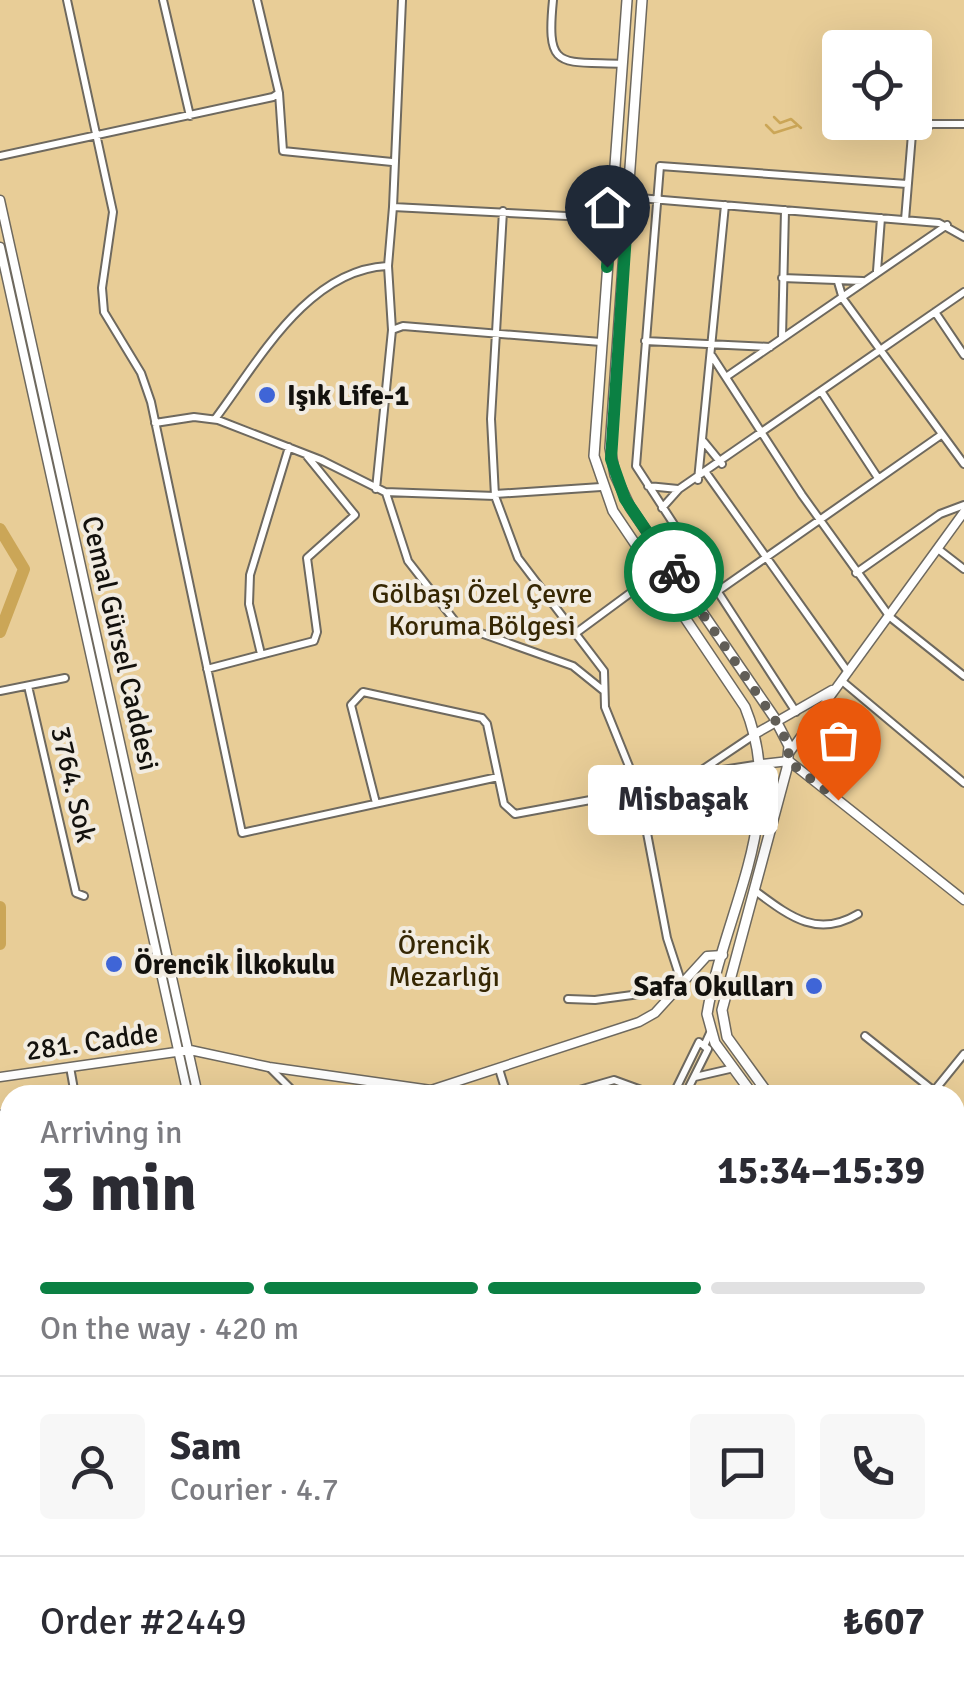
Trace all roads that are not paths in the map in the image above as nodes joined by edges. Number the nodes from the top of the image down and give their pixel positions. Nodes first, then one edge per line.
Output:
1 (66, 0) edge
2 (164, 0) edge
3 (257, 0) edge
4 (402, 0) edge
5 (553, 0) edge
6 (627, 0) edge
7 (642, 0) edge
8 (623, 64) junction
9 (279, 92) junction
10 (190, 116) junction
11 (964, 124) edge
12 (96, 134) junction
13 (0, 156) edge
14 (392, 162) junction
15 (906, 184) junction
16 (0, 200) edge
17 (655, 200) junction
18 (628, 204) junction
19 (725, 205) junction
20 (393, 208) junction
21 (786, 210) junction
22 (503, 211) junction
23 (611, 215) junction
24 (880, 218) junction
25 (905, 220) junction
26 (948, 225) junction
27 (963, 234) edge
28 (0, 247) edge
29 (388, 266) junction
30 (877, 272) junction
31 (782, 278) junction
32 (864, 280) junction
33 (838, 282) junction
34 (964, 292) edge
35 (843, 299) junction
36 (935, 312) junction
37 (392, 330) junction
38 (498, 334) junction
39 (782, 338) junction
40 (645, 341) junction
41 (601, 342) junction
42 (712, 345) junction
43 (771, 347) junction
44 (883, 351) junction
45 (964, 355) edge
46 (712, 356) junction
47 (726, 376) junction
48 (820, 391) junction
49 (215, 419) junction
50 (156, 424) junction
51 (762, 432) junction
52 (941, 435) junction
53 (704, 442) junction
54 (289, 448) junction
55 (306, 455) junction
56 (722, 464) junction
57 (964, 464) edge
58 (707, 474) junction
59 (878, 478) junction
60 (698, 480) junction
61 (601, 486) junction
62 (648, 486) junction
63 (376, 489) junction
64 (680, 489) junction
65 (385, 492) junction
66 (495, 495) junction
67 (662, 508) junction
68 (964, 508) edge
69 (818, 518) junction
70 (938, 549) junction
71 (768, 558) junction
72 (964, 569) edge
73 (856, 573) junction
74 (656, 574) junction
75 (718, 592) junction
76 (890, 617) junction
77 (576, 632) junction
78 (261, 654) junction
79 (206, 669) junction
80 (964, 676) edge
81 (64, 678) dead end
82 (842, 681) junction
83 (28, 686) junction
84 (0, 691) edge
85 (604, 691) junction
86 (796, 712) junction
87 (777, 723) junction
88 (755, 734) junction
89 (789, 757) junction
90 (762, 764) junction
91 (696, 774) junction
92 (498, 777) junction
93 (964, 783) edge
94 (638, 791) junction
95 (376, 803) junction
96 (754, 890) junction
97 (80, 894) dead end
98 (964, 900) edge
99 (858, 914) dead end
100 (727, 940) junction
101 (740, 943) junction
102 (723, 955) junction
103 (718, 970) junction
104 (731, 974) junction
105 (679, 986) junction
106 (568, 999) dead end
107 (723, 1027) junction
108 (710, 1033) junction
109 (865, 1036) dead end
110 (704, 1046) junction
111 (190, 1050) junction
112 (180, 1052) junction
113 (964, 1054) edge
114 (268, 1066) junction
115 (70, 1067) junction
116 (734, 1068) junction
117 (498, 1069) junction
118 (0, 1077) edge
119 (694, 1077) junction
120 (73, 1085) edge
121 (186, 1085) edge
122 (196, 1085) edge
123 (288, 1085) edge
124 (388, 1085) edge
125 (452, 1085) edge
126 (504, 1085) edge
127 (597, 1085) edge
128 (627, 1085) edge
129 (677, 1085) edge
130 (690, 1085) edge
131 (747, 1085) edge
132 (763, 1085) edge
133 (926, 1085) edge
134 (942, 1085) edge

1 - 12 street
2 - 10 street
3 - 9 street
4 - 14 street
5 - 8 street
6 - 8 main road
7 - 18 main road
8 - 23 main road
9 - 10 street
9 - 14 street
10 - 12 street
11 - 15 street
12 - 13 street
12 - 50 street
14 - 20 street
15 - 17 street
15 - 25 street
16 - 111 street, Cemal Gürsel Caddesi
17 - 18 street
17 - 19 street
17 - 40 street
18 - 23 street
18 - 87 main road
19 - 21 street
19 - 42 street
20 - 22 street
20 - 29 street
21 - 24 street
21 - 31 street
22 - 23 street
22 - 38 street
23 - 41 main road
24 - 25 street
24 - 30 street
25 - 26 street
26 - 27 street
26 - 30 street
28 - 112 street, Cemal Gürsel Caddesi
29 - 37 street
29 - 49 street
30 - 32 street
31 - 33 street
31 - 39 street
32 - 33 street
32 - 35 street
33 - 35 street
34 - 36 street
35 - 39 street
35 - 44 street
36 - 44 street
36 - 45 street
37 - 38 street
37 - 63 street
38 - 41 street
38 - 66 street
39 - 43 street
40 - 42 street
40 - 62 street
41 - 61 main road
42 - 43 street
42 - 46 street
43 - 47 street
44 - 48 street
44 - 52 street
46 - 47 street
46 - 53 street
47 - 51 street
48 - 51 street
48 - 59 street
49 - 50 street
49 - 54 street
50 - 79 street
51 - 56 street
51 - 69 street
52 - 57 street
52 - 59 street
53 - 56 street
53 - 60 street
54 - 55 street
54 - 78 street
55 - 63 street
55 - 78 street
56 - 58 street
58 - 60 street
58 - 71 street
59 - 69 street
60 - 64 street
61 - 66 street
61 - 74 main road
62 - 64 street
62 - 67 street
63 - 65 street
64 - 67 street
65 - 66 street
65 - 85 street
66 - 77 street
67 - 75 street
68 - 70 street
68 - 73 street
69 - 71 street
69 - 73 street
70 - 72 street
70 - 76 street
71 - 75 street
71 - 82 street
73 - 76 street
74 - 77 street
74 - 88 main road
75 - 86 street
76 - 80 street
76 - 82 street
77 - 85 street
78 - 79 street
79 - 95 street
81 - 83 street
82 - 86 street
82 - 89 street
82 - 93 street
83 - 84 street
83 - 97 street, 3764. Sok
85 - 94 street
86 - 87 street
87 - 88 street
87 - 89 main road
88 - 90 main road
88 - 91 street
89 - 90 street
89 - 96 main road
89 - 98 street
90 - 91 street
90 - 100 main road
91 - 94 street
92 - 94 street
92 - 95 street
92 - 95 street
94 - 105 street
96 - 99 street
96 - 101 main road
100 - 101 main road
100 - 102 main road
101 - 104 main road
102 - 103 main road
102 - 105 street
103 - 104 main road
103 - 108 main road
104 - 107 main road
105 - 106 street
105 - 117 street
107 - 108 main road
107 - 132 main road
108 - 110 street
108 - 116 main road
109 - 133 street
110 - 119 street
110 - 129 street
111 - 112 street, 281. Cadde
111 - 114 street
111 - 122 street, Cemal Gürsel Caddesi
112 - 115 street, 281. Cadde
112 - 121 street, Cemal Gürsel Caddesi
113 - 134 street
114 - 123 street
114 - 124 street
115 - 118 street, 281. Cadde
115 - 120 street
116 - 119 street
116 - 131 main road
117 - 125 street
117 - 126 street
119 - 130 street
127 - 128 street

